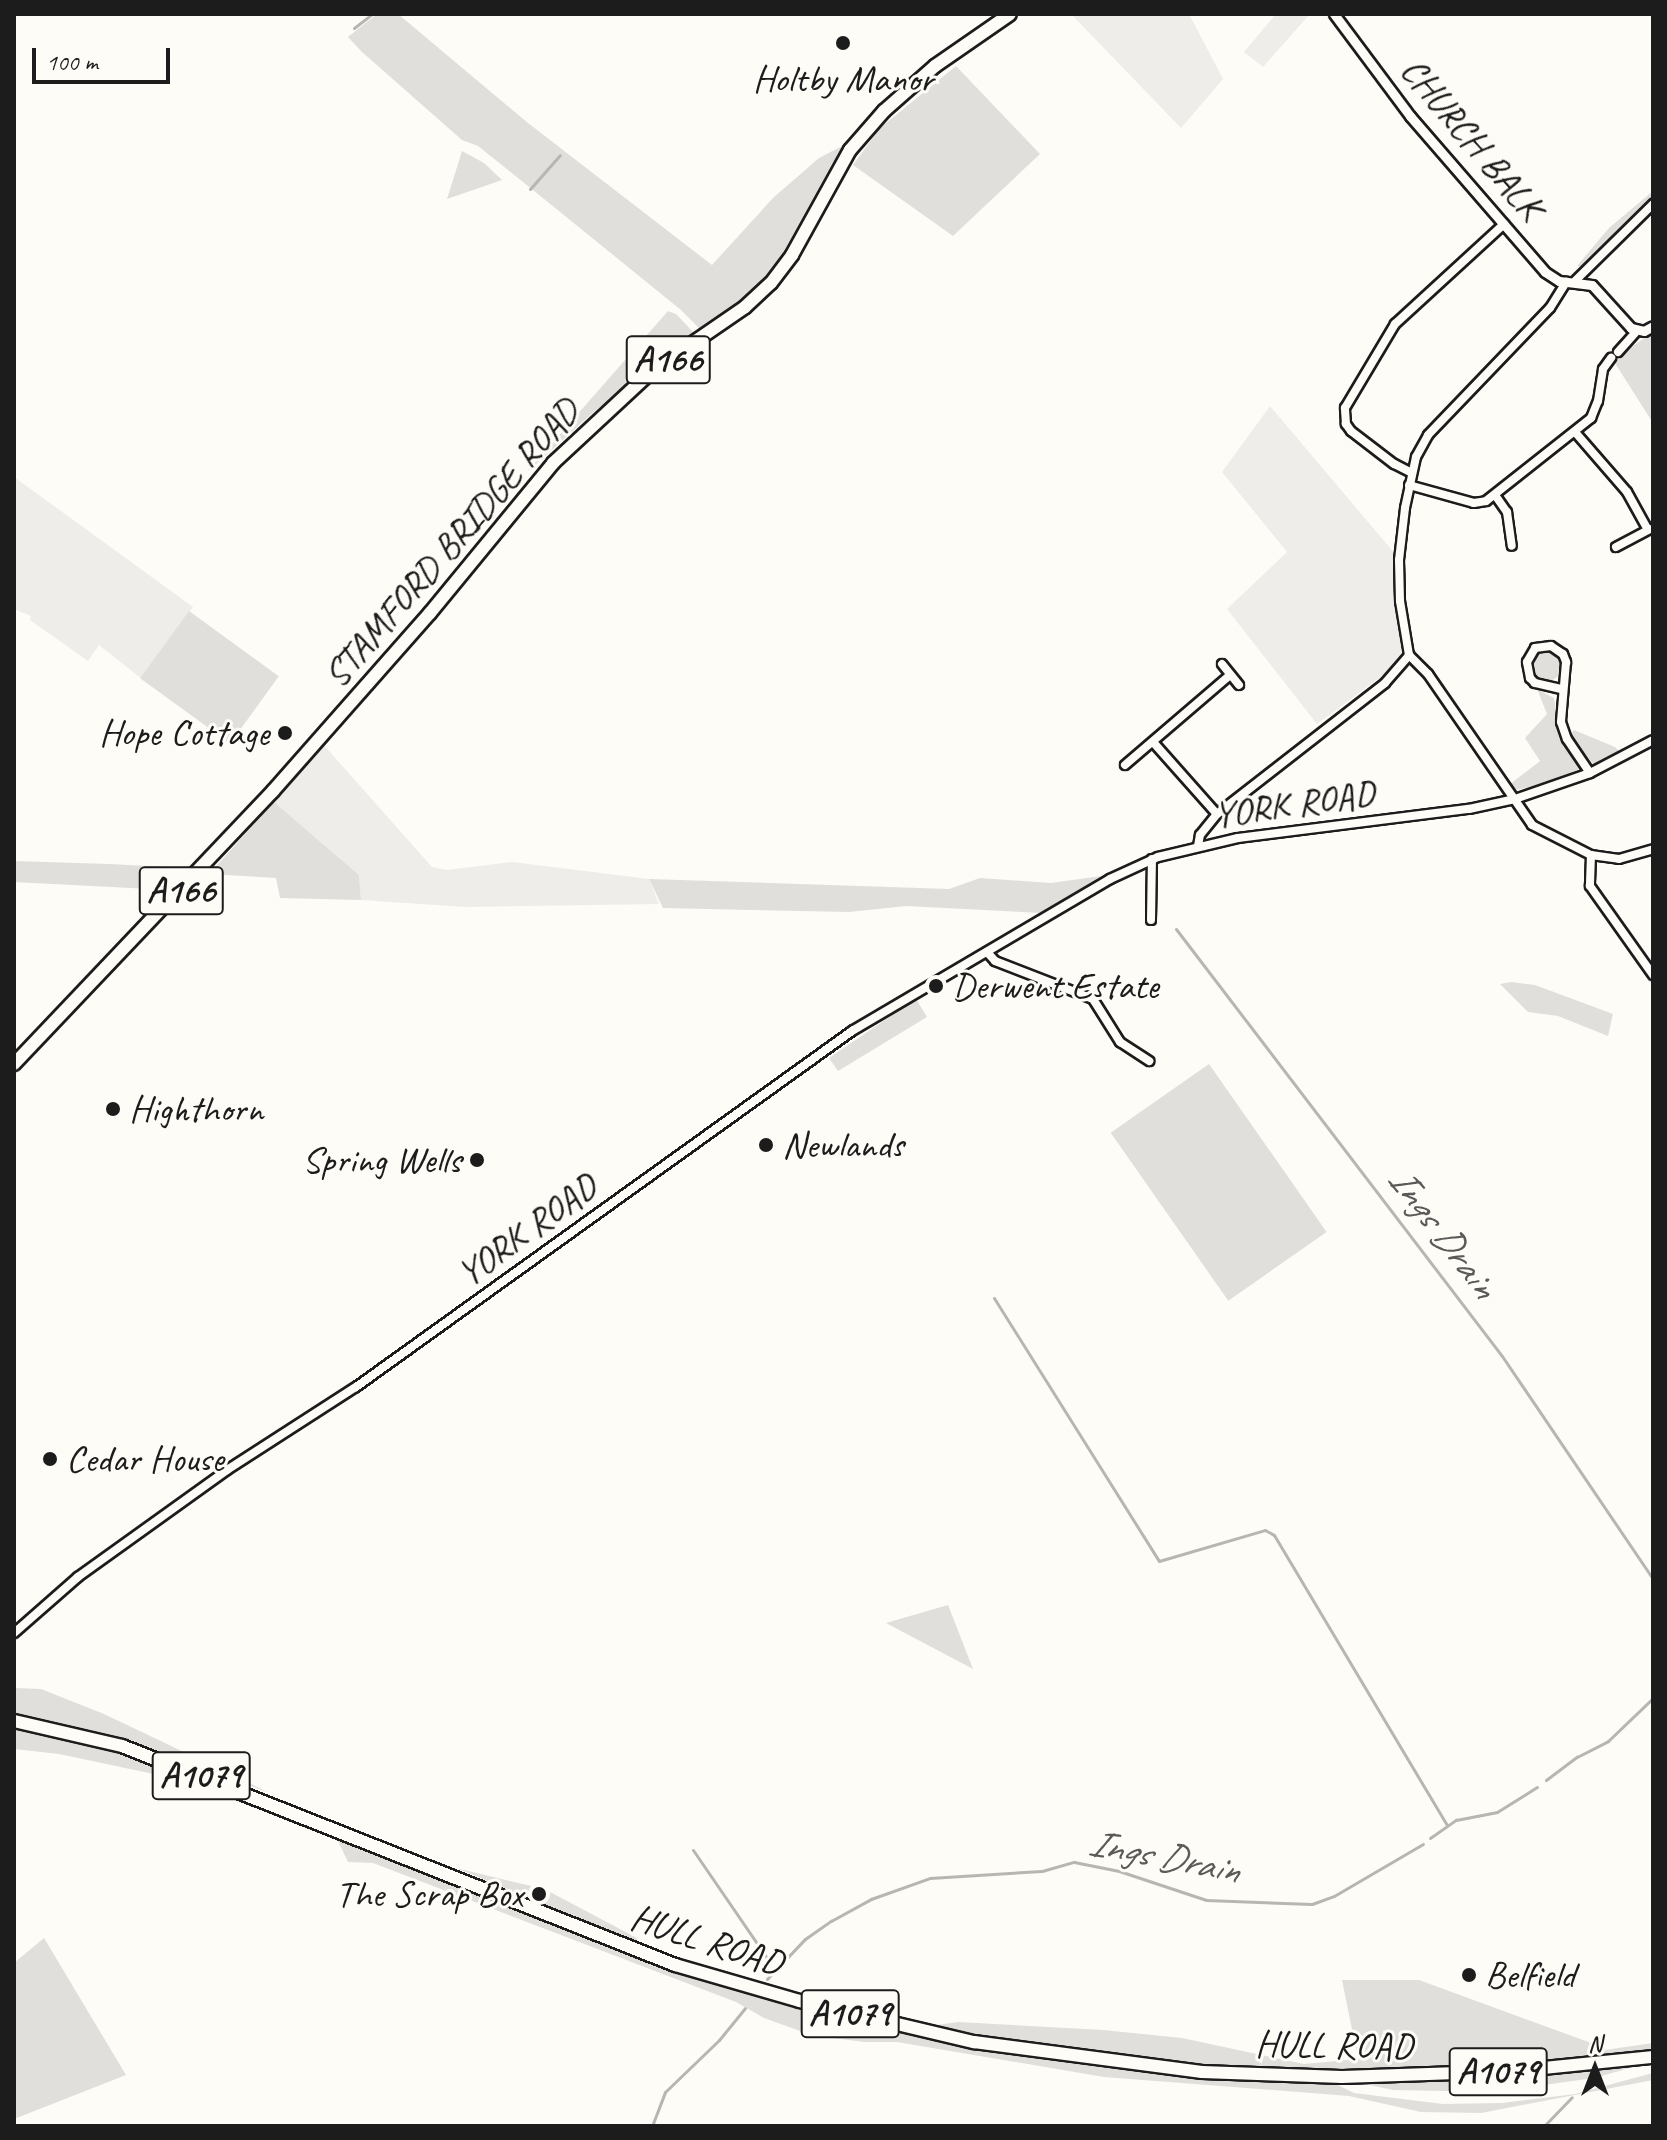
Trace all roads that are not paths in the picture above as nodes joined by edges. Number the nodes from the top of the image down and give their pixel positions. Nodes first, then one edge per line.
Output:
1 (1010, 14) edge
2 (1334, 14) edge
3 (1653, 204) edge
4 (1504, 224) junction
5 (1571, 282) junction
6 (1653, 326) edge
7 (1637, 331) junction
8 (1575, 432) junction
9 (1412, 473) junction
10 (1409, 485) junction
11 (1495, 495) junction
12 (1651, 529) edge
13 (1512, 546) dead end
14 (1616, 547) dead end
15 (1409, 655) junction
16 (1222, 664) dead end
17 (1230, 675) junction
18 (1239, 685) dead end
19 (1561, 689) junction
20 (1653, 740) edge
21 (1153, 742) junction
22 (1125, 765) dead end
23 (1590, 773) junction
24 (1515, 799) junction
25 (1217, 814) junction
26 (1198, 846) junction
27 (1653, 849) edge
28 (1591, 855) junction
29 (1152, 859) junction
30 (1151, 920) dead end
31 (987, 952) junction
32 (1653, 975) edge
33 (1149, 1061) dead end
34 (14, 1064) edge
35 (14, 1633) edge
36 (14, 1721) edge
37 (1653, 2057) edge

1 - 34 highway, STAMFORD BRIDGE ROAD / A166
2 - 4 street, CHURCH BALK
3 - 5 street
4 - 5 street, CHURCH BALK
4 - 9 street
5 - 7 street, CHURCH BALK
5 - 9 street
6 - 7 street
7 - 8 street
8 - 11 street
8 - 12 street
9 - 10 street
10 - 11 street
10 - 15 street
11 - 13 street
12 - 14 street
15 - 24 street
15 - 25 street
16 - 17 street
17 - 18 street
17 - 21 street
19 - 19 street
19 - 23 street
20 - 23 street, YORK ROAD
21 - 22 street
21 - 25 street
23 - 24 street, YORK ROAD
24 - 26 street, YORK ROAD
24 - 28 street
25 - 26 street
26 - 29 street, YORK ROAD
27 - 28 street
28 - 32 street
29 - 30 street
29 - 31 street, YORK ROAD
31 - 33 street
31 - 35 street, YORK ROAD
36 - 37 highway, HULL ROAD / A1079

